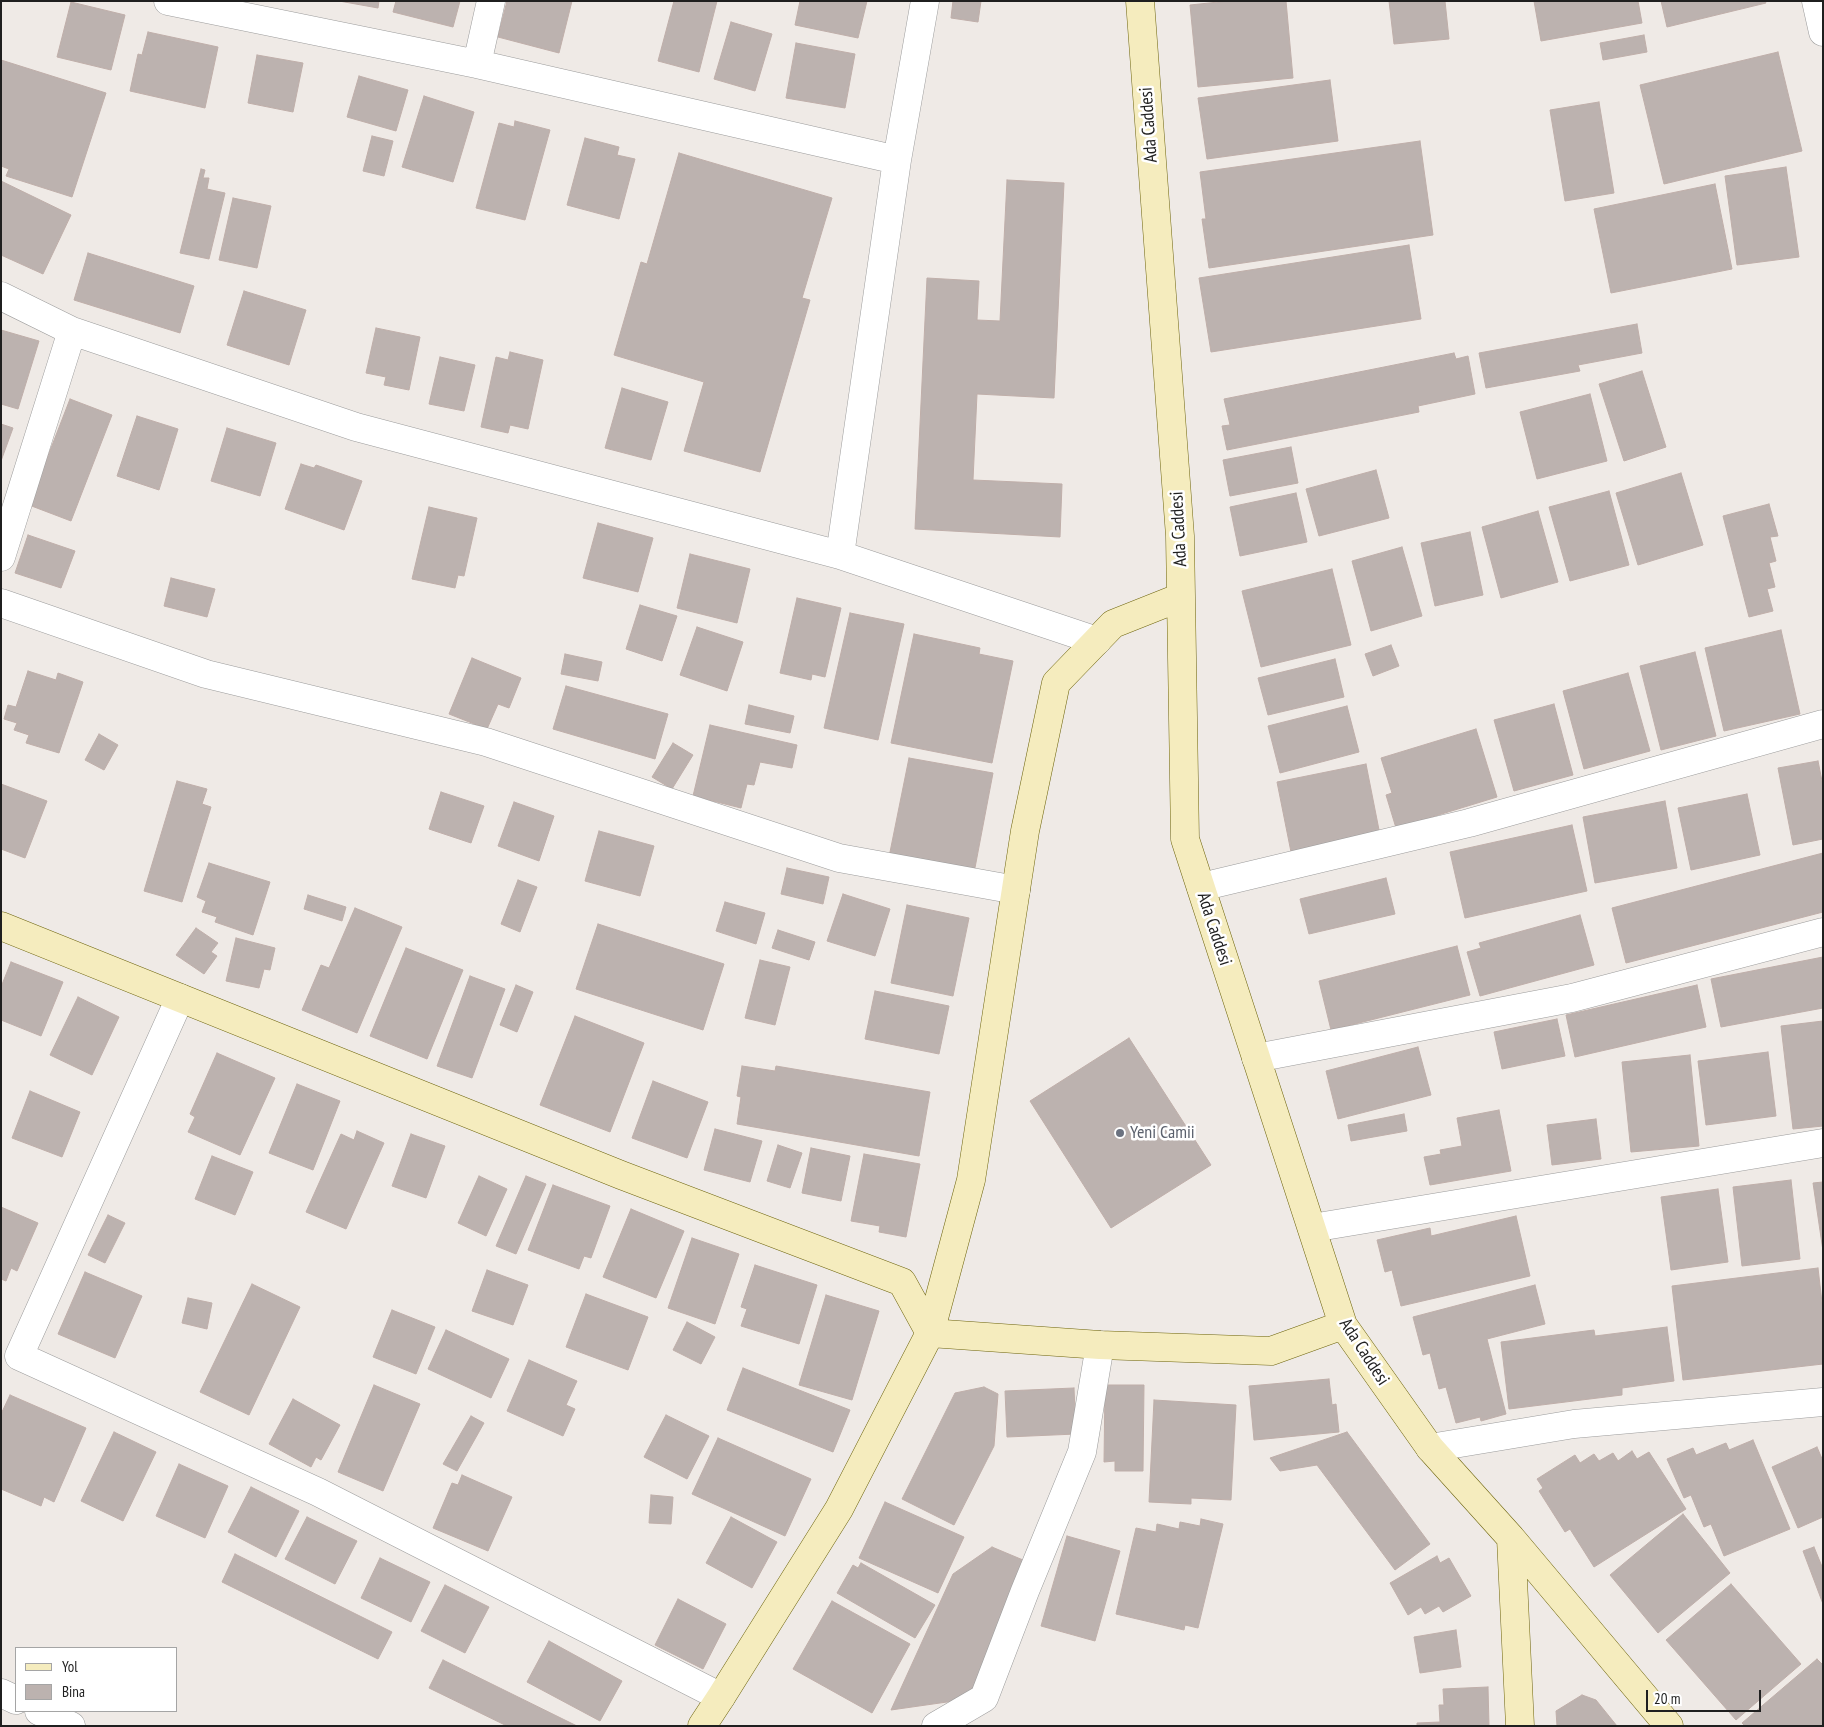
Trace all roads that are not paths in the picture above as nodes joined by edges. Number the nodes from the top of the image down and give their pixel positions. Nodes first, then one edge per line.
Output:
1 (168, 1) edge
2 (491, 1) edge
3 (925, 1) edge
4 (1140, 1) edge
5 (1816, 1) edge
6 (1823, 32) edge
7 (478, 64) junction
8 (898, 160) junction
9 (1, 296) edge
10 (72, 331) junction
11 (840, 555) junction
12 (1, 557) edge
13 (1181, 597) junction
14 (1, 602) edge
15 (1097, 641) junction
16 (1823, 724) edge
17 (1200, 887) junction
18 (1016, 890) junction
19 (1, 926) edge
20 (1823, 932) edge
21 (180, 998) junction
22 (1256, 1058) junction
23 (1823, 1143) edge
24 (1312, 1228) junction
25 (1343, 1325) junction
26 (930, 1333) junction
27 (1100, 1345) junction
28 (1823, 1402) edge
29 (1430, 1448) junction
30 (1511, 1538) junction
31 (1, 1693) edge
32 (721, 1698) junction
33 (15, 1700) edge
34 (41, 1712) edge
35 (71, 1726) edge
36 (702, 1726) edge
37 (936, 1726) edge
38 (1520, 1726) edge
39 (1669, 1726) edge

1 - 7 street
2 - 7 street
3 - 8 street
4 - 13 main road, Ada Caddesi
5 - 6 street
7 - 8 street
8 - 11 street
9 - 10 street
10 - 11 street
10 - 12 street
11 - 15 street
13 - 15 main road
13 - 17 main road, Ada Caddesi
14 - 18 street
15 - 18 main road
16 - 17 street
17 - 22 main road, Ada Caddesi
18 - 26 main road
19 - 21 main road
20 - 22 street
21 - 26 main road
21 - 32 street
22 - 24 main road, Ada Caddesi
23 - 24 street
24 - 25 main road, Ada Caddesi
25 - 27 main road
25 - 29 main road, Ada Caddesi
26 - 27 main road
26 - 32 main road
27 - 37 street
28 - 29 street
29 - 30 main road, Ada Caddesi
30 - 38 main road
30 - 39 main road, Ada Caddesi
31 - 33 street
32 - 36 main road
34 - 35 street

